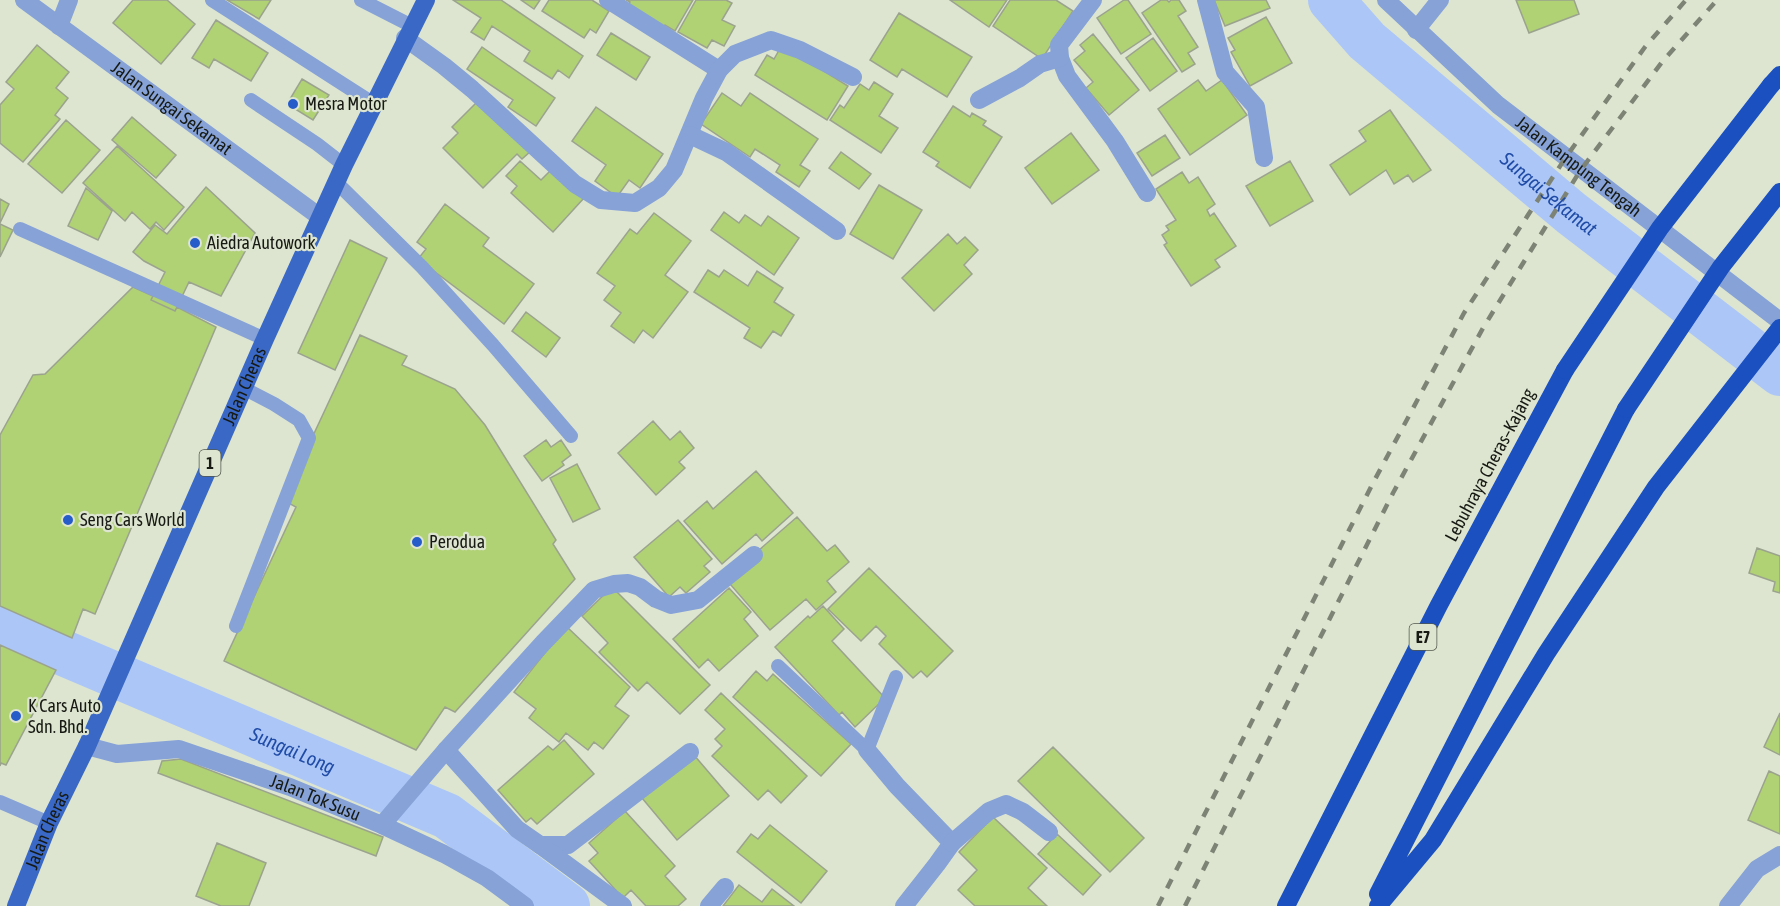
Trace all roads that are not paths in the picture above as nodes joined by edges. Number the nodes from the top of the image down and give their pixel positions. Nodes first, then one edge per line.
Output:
1 (24, 0) edge
2 (69, 0) edge
3 (212, 0) edge
4 (361, 0) edge
5 (426, 0) edge
6 (608, 0) edge
7 (1094, 0) edge
8 (1206, 0) edge
9 (1386, 0) edge
10 (1440, 0) edge
11 (59, 26) junction
12 (1416, 30) junction
13 (408, 32) junction
14 (1060, 58) junction
15 (719, 70) junction
16 (853, 77) dead end
17 (1776, 80) edge
18 (251, 100) dead end
19 (979, 100) dead end
20 (374, 104) junction
21 (690, 135) junction
22 (1264, 158) dead end
23 (344, 165) junction
24 (336, 182) junction
25 (1780, 192) edge
26 (1147, 194) dead end
27 (320, 217) junction
28 (20, 229) dead end
29 (837, 231) dead end
30 (1780, 321) edge
31 (1780, 328) edge
32 (265, 339) junction
33 (243, 388) junction
34 (571, 436) dead end
35 (754, 555) dead end
36 (236, 626) dead end
37 (778, 666) dead end
38 (896, 676) dead end
39 (87, 746) junction
40 (867, 750) junction
41 (690, 752) dead end
42 (442, 754) junction
43 (0, 802) edge
44 (387, 819) junction
45 (49, 823) junction
46 (1049, 832) dead end
47 (952, 843) junction
48 (540, 845) junction
49 (1780, 855) edge
50 (725, 887) dead end
51 (16, 906) edge
52 (525, 906) edge
53 (623, 906) edge
54 (709, 906) edge
55 (904, 906) edge
56 (1286, 906) edge
57 (1372, 906) edge
58 (1378, 906) edge
59 (1728, 906) edge

1 - 11 street, Jalan Sungai Sekamat
2 - 11 street
3 - 20 lane
4 - 13 lane
5 - 13 main road, Jalan Cheras / 1
6 - 15 street
7 - 14 street
8 - 22 street
9 - 12 street, Jalan Kampung Tengah
10 - 12 street
11 - 27 street, Jalan Sungai Sekamat
12 - 30 street, Jalan Kampung Tengah
13 - 20 main road, Jalan Cheras / 1
13 - 21 street
14 - 19 street
14 - 26 street
15 - 16 street
15 - 21 street
17 - 56 highway, Lebuhraya Cheras–Kajang / E7, bridge
18 - 23 lane
20 - 23 main road, Jalan Cheras / 1
21 - 29 street
23 - 24 main road, Jalan Cheras / 1
24 - 27 main road, Jalan Cheras / 1
24 - 34 lane
25 - 57 highway, bridge
27 - 32 main road, Jalan Cheras / 1
28 - 32 lane
31 - 58 highway
32 - 33 main road, Jalan Cheras / 1
33 - 36 lane
33 - 39 main road, Jalan Cheras / 1
35 - 42 street
37 - 40 lane
38 - 40 lane
39 - 44 street, Jalan Tok Susu
39 - 45 main road, Jalan Cheras / 1
40 - 47 street
41 - 48 street
42 - 44 street
42 - 48 street
43 - 45 lane
44 - 52 street, Jalan Tok Susu
45 - 51 main road, Jalan Cheras / 1
46 - 47 street
47 - 55 street
48 - 53 street
49 - 59 street
50 - 54 street

